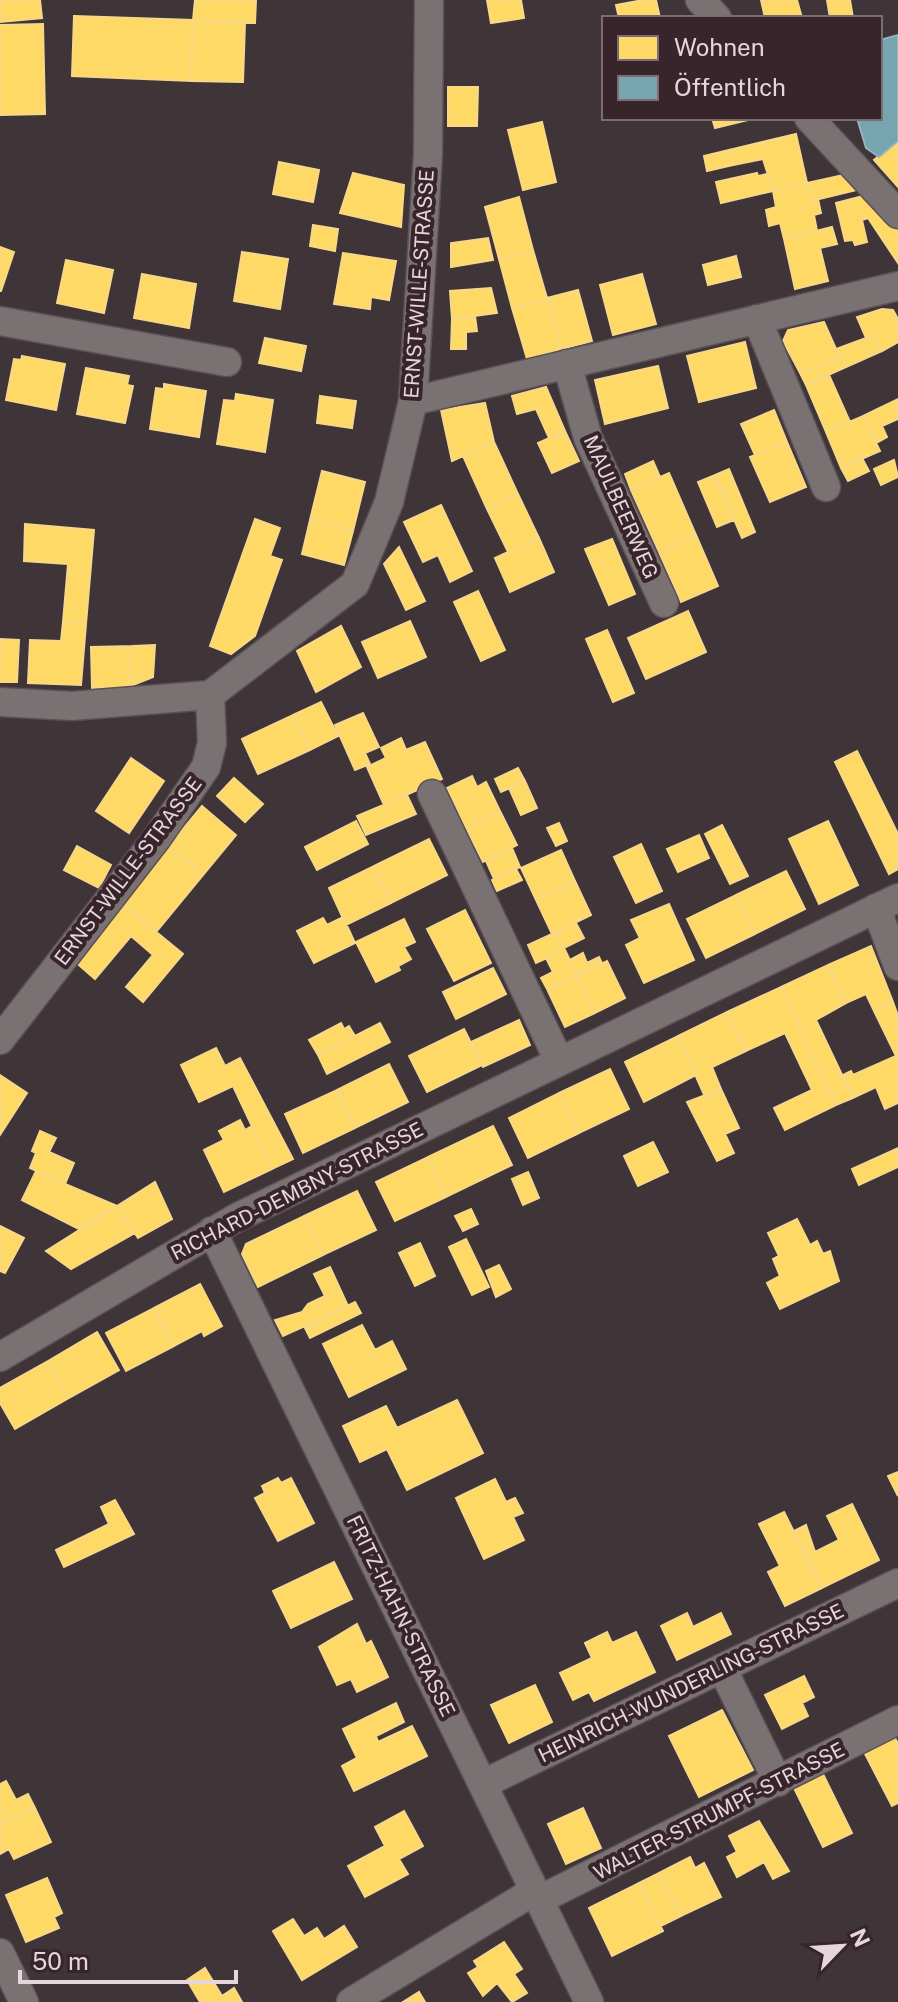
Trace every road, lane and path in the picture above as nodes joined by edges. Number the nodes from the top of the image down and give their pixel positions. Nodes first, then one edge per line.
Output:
1 (429, 0) edge
2 (700, 0) edge
3 (715, 16) edge
4 (811, 120) edge
5 (898, 214) edge
6 (898, 286) edge
7 (757, 319) junction
8 (0, 321) edge
9 (227, 362) dead end
10 (567, 364) junction
11 (413, 401) junction
12 (826, 487) dead end
13 (664, 603) dead end
14 (210, 695) junction
15 (0, 702) edge
16 (432, 794) dead end
17 (887, 903) edge
18 (898, 966) edge
19 (0, 1040) edge
20 (559, 1061) junction
21 (212, 1231) junction
22 (0, 1357) edge
23 (898, 1583) edge
24 (722, 1668) junction
25 (898, 1720) edge
26 (778, 1782) junction
27 (483, 1784) junction
28 (537, 1896) junction
29 (0, 1953) edge
30 (24, 2002) edge
31 (351, 2002) edge
32 (589, 2002) edge

1 - 11 street, ERNST-WILLE-STRASSE
2 - 3 street
4 - 5 street
6 - 7 street
7 - 10 street
7 - 12 street
8 - 9 street
10 - 11 street
10 - 13 street, MAULBEERWEG
11 - 14 street, ERNST-WILLE-STRASSE
14 - 15 street
14 - 19 street, ERNST-WILLE-STRASSE
16 - 20 street
17 - 18 street
17 - 20 street, RICHARD-DEMBNY-STRASSE
20 - 21 street, RICHARD-DEMBNY-STRASSE
21 - 22 street, RICHARD-DEMBNY-STRASSE
21 - 27 street, FRITZ-HAHN-STRASSE
23 - 24 street, HEINRICH-WUNDERLING-STRASSE
24 - 26 street
24 - 27 street, HEINRICH-WUNDERLING-STRASSE
25 - 26 street, WALTER-STRUMPF-STRASSE
26 - 28 street, WALTER-STRUMPF-STRASSE
27 - 28 street, FRITZ-HAHN-STRASSE
28 - 31 street, WALTER-STRUMPF-STRASSE
28 - 32 street, FRITZ-HAHN-STRASSE
29 - 30 street

